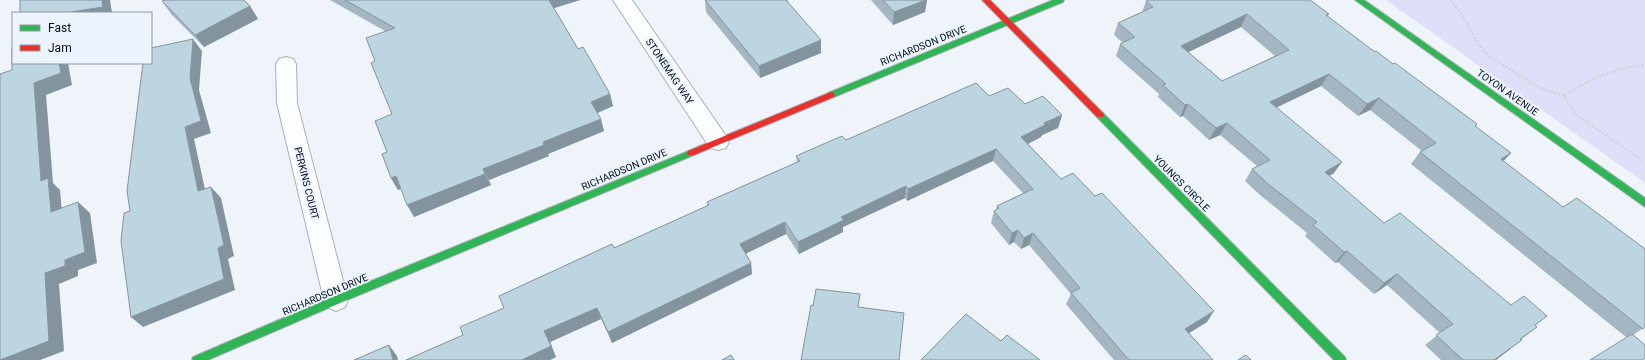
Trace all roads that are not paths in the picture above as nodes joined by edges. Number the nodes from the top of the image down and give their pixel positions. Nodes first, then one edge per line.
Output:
1 (622, 0) edge
2 (986, 0) edge
3 (1060, 0) edge
4 (1359, 0) edge
5 (1008, 22) junction
6 (286, 64) dead end
7 (718, 142) junction
8 (1645, 203) edge
9 (336, 300) junction
10 (197, 360) edge
11 (1341, 360) edge

1 - 7 street, STONEMAG WAY
2 - 5 street, YOUNGS CIRCLE
3 - 5 street, RICHARDSON DRIVE
4 - 8 street, TOYON AVENUE
5 - 7 street, RICHARDSON DRIVE
5 - 11 street, YOUNGS CIRCLE
6 - 9 street, PERKINS COURT
7 - 9 street, RICHARDSON DRIVE
9 - 10 street, RICHARDSON DRIVE

